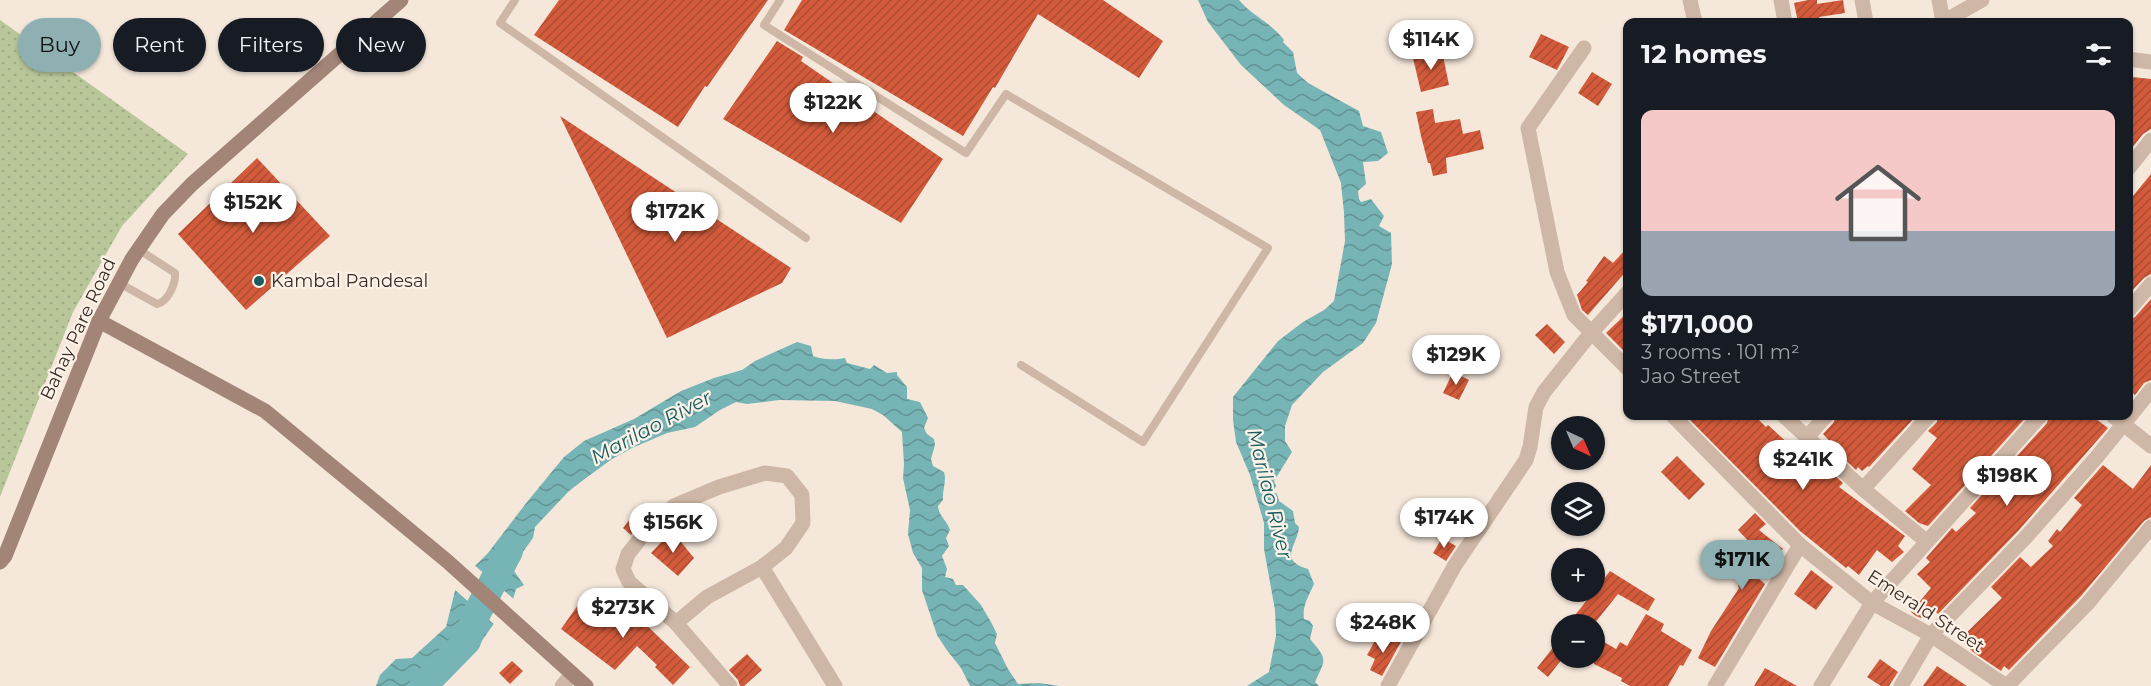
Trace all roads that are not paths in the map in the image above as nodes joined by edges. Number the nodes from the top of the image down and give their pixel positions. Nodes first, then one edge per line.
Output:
1 (401, 0) edge
2 (515, 0) edge
3 (780, 0) edge
4 (1690, 0) edge
5 (1781, 0) edge
6 (1862, 0) edge
7 (1939, 0) edge
8 (1982, 0) edge
9 (1694, 18) edge
10 (1784, 18) edge
11 (1865, 18) edge
12 (1942, 18) edge
13 (1950, 18) edge
14 (1584, 48) dead end
15 (2133, 60) edge
16 (2151, 63) edge
17 (2151, 140) edge
18 (2133, 163) edge
19 (806, 238) dead end
20 (138, 249) junction
21 (119, 283) junction
22 (2151, 284) edge
23 (1623, 298) edge
24 (2133, 305) edge
25 (99, 321) junction
26 (1592, 333) junction
27 (1623, 364) edge
28 (1021, 365) dead end
29 (2151, 390) edge
30 (2133, 406) edge
31 (1677, 420) edge
32 (1788, 420) edge
33 (1822, 420) edge
34 (1925, 420) edge
35 (2036, 420) edge
36 (2118, 420) edge
37 (2120, 420) edge
38 (1807, 437) junction
39 (2151, 446) edge
40 (1863, 489) junction
41 (2151, 528) edge
42 (1926, 541) junction
43 (1800, 545) junction
44 (0, 562) edge
45 (762, 567) junction
46 (1872, 603) junction
47 (676, 623) junction
48 (1931, 635) junction
49 (567, 680) edge
50 (586, 686) edge
51 (730, 686) edge
52 (835, 686) edge
53 (1388, 686) edge
54 (1715, 686) edge
55 (1821, 686) edge
56 (1901, 686) edge
57 (2007, 686) edge

1 - 20 main road, Bahay Pare Road
2 - 19 lane
3 - 28 lane
4 - 9 street
5 - 10 street
6 - 11 street
7 - 12 street
8 - 13 street
14 - 26 street
15 - 16 street
17 - 18 street
20 - 21 main road, Bahay Pare Road
20 - 21 lane
21 - 25 main road, Bahay Pare Road
22 - 24 street
23 - 26 street
25 - 44 main road, Bahay Pare Road
25 - 49 main road
26 - 27 street
26 - 53 street
29 - 30 street
31 - 43 street, Emerald Street
32 - 38 street
33 - 38 street
34 - 40 street
35 - 42 street
36 - 48 street
37 - 39 street
38 - 40 street
40 - 42 street
41 - 57 street
42 - 46 street
43 - 46 street, Emerald Street
43 - 54 street
45 - 47 street
45 - 47 street
45 - 52 street
46 - 48 street, Emerald Street
46 - 55 street
47 - 51 street
48 - 56 street
48 - 57 street, Emerald Street
49 - 50 main road

